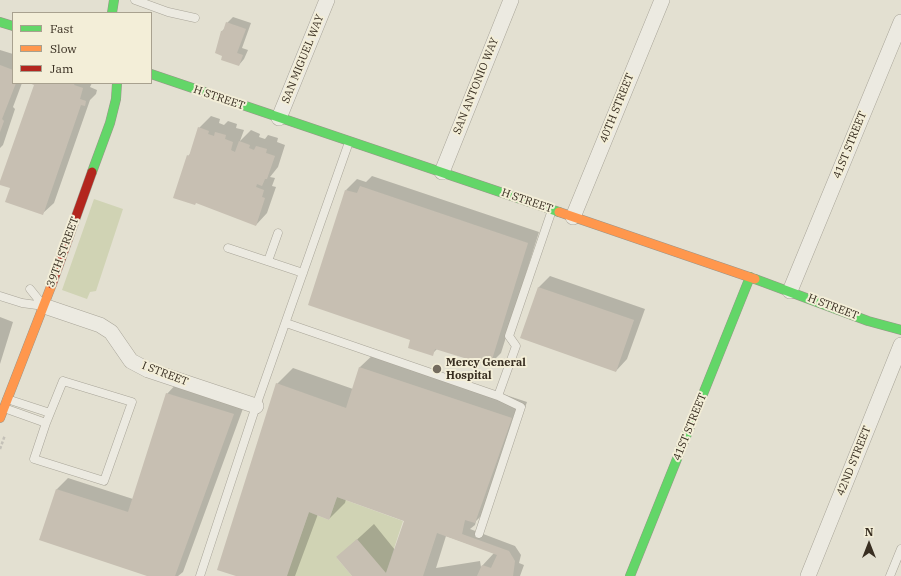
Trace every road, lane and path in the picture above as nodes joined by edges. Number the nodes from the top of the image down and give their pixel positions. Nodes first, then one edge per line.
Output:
1 (114, 0) edge
2 (135, 0) edge
3 (327, 0) edge
4 (511, 0) edge
5 (662, 0) edge
6 (112, 12) edge
7 (195, 18) dead end
8 (0, 22) edge
9 (901, 22) edge
10 (12, 26) edge
11 (152, 74) edge
12 (117, 84) edge
13 (279, 118) junction
14 (349, 141) junction
15 (442, 172) junction
16 (552, 209) junction
17 (573, 217) junction
18 (278, 232) dead end
19 (228, 248) dead end
20 (268, 261) junction
21 (303, 273) junction
22 (750, 277) junction
23 (30, 289) dead end
24 (790, 291) junction
25 (0, 296) edge
26 (44, 306) junction
27 (286, 323) junction
28 (901, 330) edge
29 (901, 346) edge
30 (498, 396) junction
31 (5, 403) junction
32 (256, 406) junction
33 (50, 413) junction
34 (0, 418) edge
35 (46, 423) junction
36 (479, 534) dead end
37 (901, 549) edge
38 (200, 576) edge
39 (630, 576) edge
40 (808, 576) edge
41 (890, 576) edge

1 - 6 main road
2 - 7 lane
3 - 13 street, SAN MIGUEL WAY
4 - 15 street, SAN ANTONIO WAY
5 - 17 street, 40TH STREET
8 - 10 main road
9 - 24 street, 41ST STREET
11 - 13 main road, H STREET
12 - 26 main road, 39TH STREET
13 - 14 main road, H STREET
14 - 15 main road, H STREET
14 - 21 lane
15 - 16 main road, H STREET
16 - 17 main road, H STREET
16 - 30 lane
17 - 22 main road, H STREET
18 - 20 lane
19 - 20 lane
20 - 21 lane
21 - 27 lane
22 - 24 main road, H STREET
22 - 39 main road, 41ST STREET
23 - 26 lane
24 - 28 main road, H STREET
25 - 26 lane
26 - 31 main road, 39TH STREET
26 - 32 street, I STREET
27 - 30 lane
27 - 32 lane
29 - 40 street, 42ND STREET
30 - 36 lane
31 - 33 lane
31 - 34 main road, 39TH STREET
31 - 35 lane
32 - 38 lane
33 - 35 lane
33 - 35 lane
37 - 41 lane

